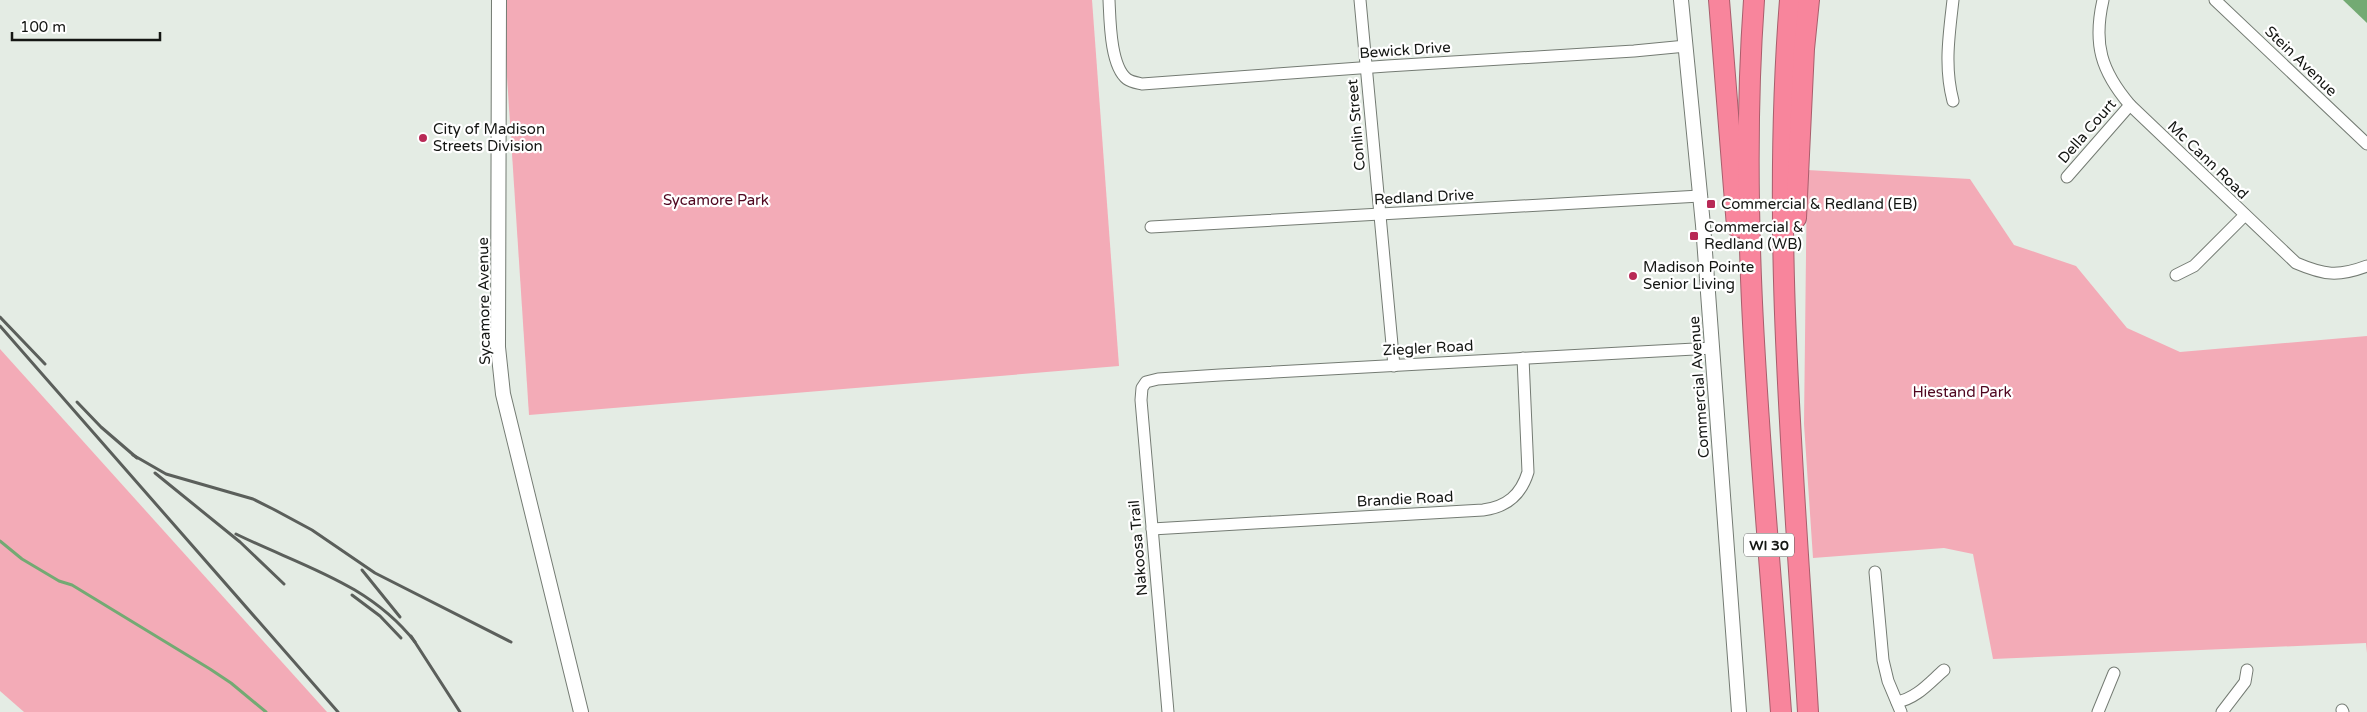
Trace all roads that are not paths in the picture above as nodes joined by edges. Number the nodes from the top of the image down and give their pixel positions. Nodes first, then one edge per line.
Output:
1 (499, 0) edge
2 (1109, 0) edge
3 (1360, 0) edge
4 (1681, 0) edge
5 (1720, 0) edge
6 (1754, 0) edge
7 (1790, 0) edge
8 (1809, 0) edge
9 (1954, 0) edge
10 (2103, 0) edge
11 (2215, 0) edge
12 (1686, 46) junction
13 (1366, 68) junction
14 (1953, 101) dead end
15 (2130, 105) junction
16 (2367, 144) edge
17 (2067, 177) dead end
18 (1700, 196) junction
19 (1380, 214) junction
20 (2245, 216) junction
21 (1151, 227) dead end
22 (2367, 266) edge
23 (2176, 275) dead end
24 (1713, 348) junction
25 (1523, 358) junction
26 (1394, 366) junction
27 (1146, 382) joint
28 (1759, 401) junction
29 (1791, 430) junction
30 (1152, 529) junction
31 (1875, 572) dead end
32 (1944, 670) dead end
33 (2247, 670) dead end
34 (2114, 673) dead end
35 (1899, 707) edge
36 (581, 712) edge
37 (1168, 712) edge
38 (1740, 712) edge
39 (1781, 712) edge
40 (1808, 712) edge
41 (2098, 712) edge
42 (2222, 712) edge

1 - 36 street, Sycamore Avenue
2 - 13 street, Bewick Drive
3 - 13 street, Conlin Street
4 - 12 street, Commercial Avenue
5 - 28 highway
6 - 28 highway, WI 30
7 - 29 highway, WI 30
8 - 29 highway
9 - 14 street
10 - 15 street, Mc Cann Road
11 - 16 street, Stein Avenue
12 - 13 street, Bewick Drive
12 - 18 street, Commercial Avenue
13 - 19 street, Conlin Street
15 - 17 street, Della Court
15 - 20 street, Mc Cann Road
18 - 19 street, Redland Drive
18 - 24 street, Commercial Avenue
19 - 21 street, Redland Drive
19 - 26 street, Conlin Street
20 - 22 street, Mc Cann Road
20 - 23 street
24 - 25 street, Ziegler Road
24 - 38 street, Commercial Avenue
25 - 26 street, Ziegler Road
25 - 30 street, Brandie Road
26 - 27 street, Ziegler Road
27 - 30 street, Nakoosa Trail
28 - 39 highway, WI 30
29 - 40 highway, WI 30
30 - 37 street, Nakoosa Trail
31 - 35 street
32 - 35 street
33 - 42 street
34 - 41 street

